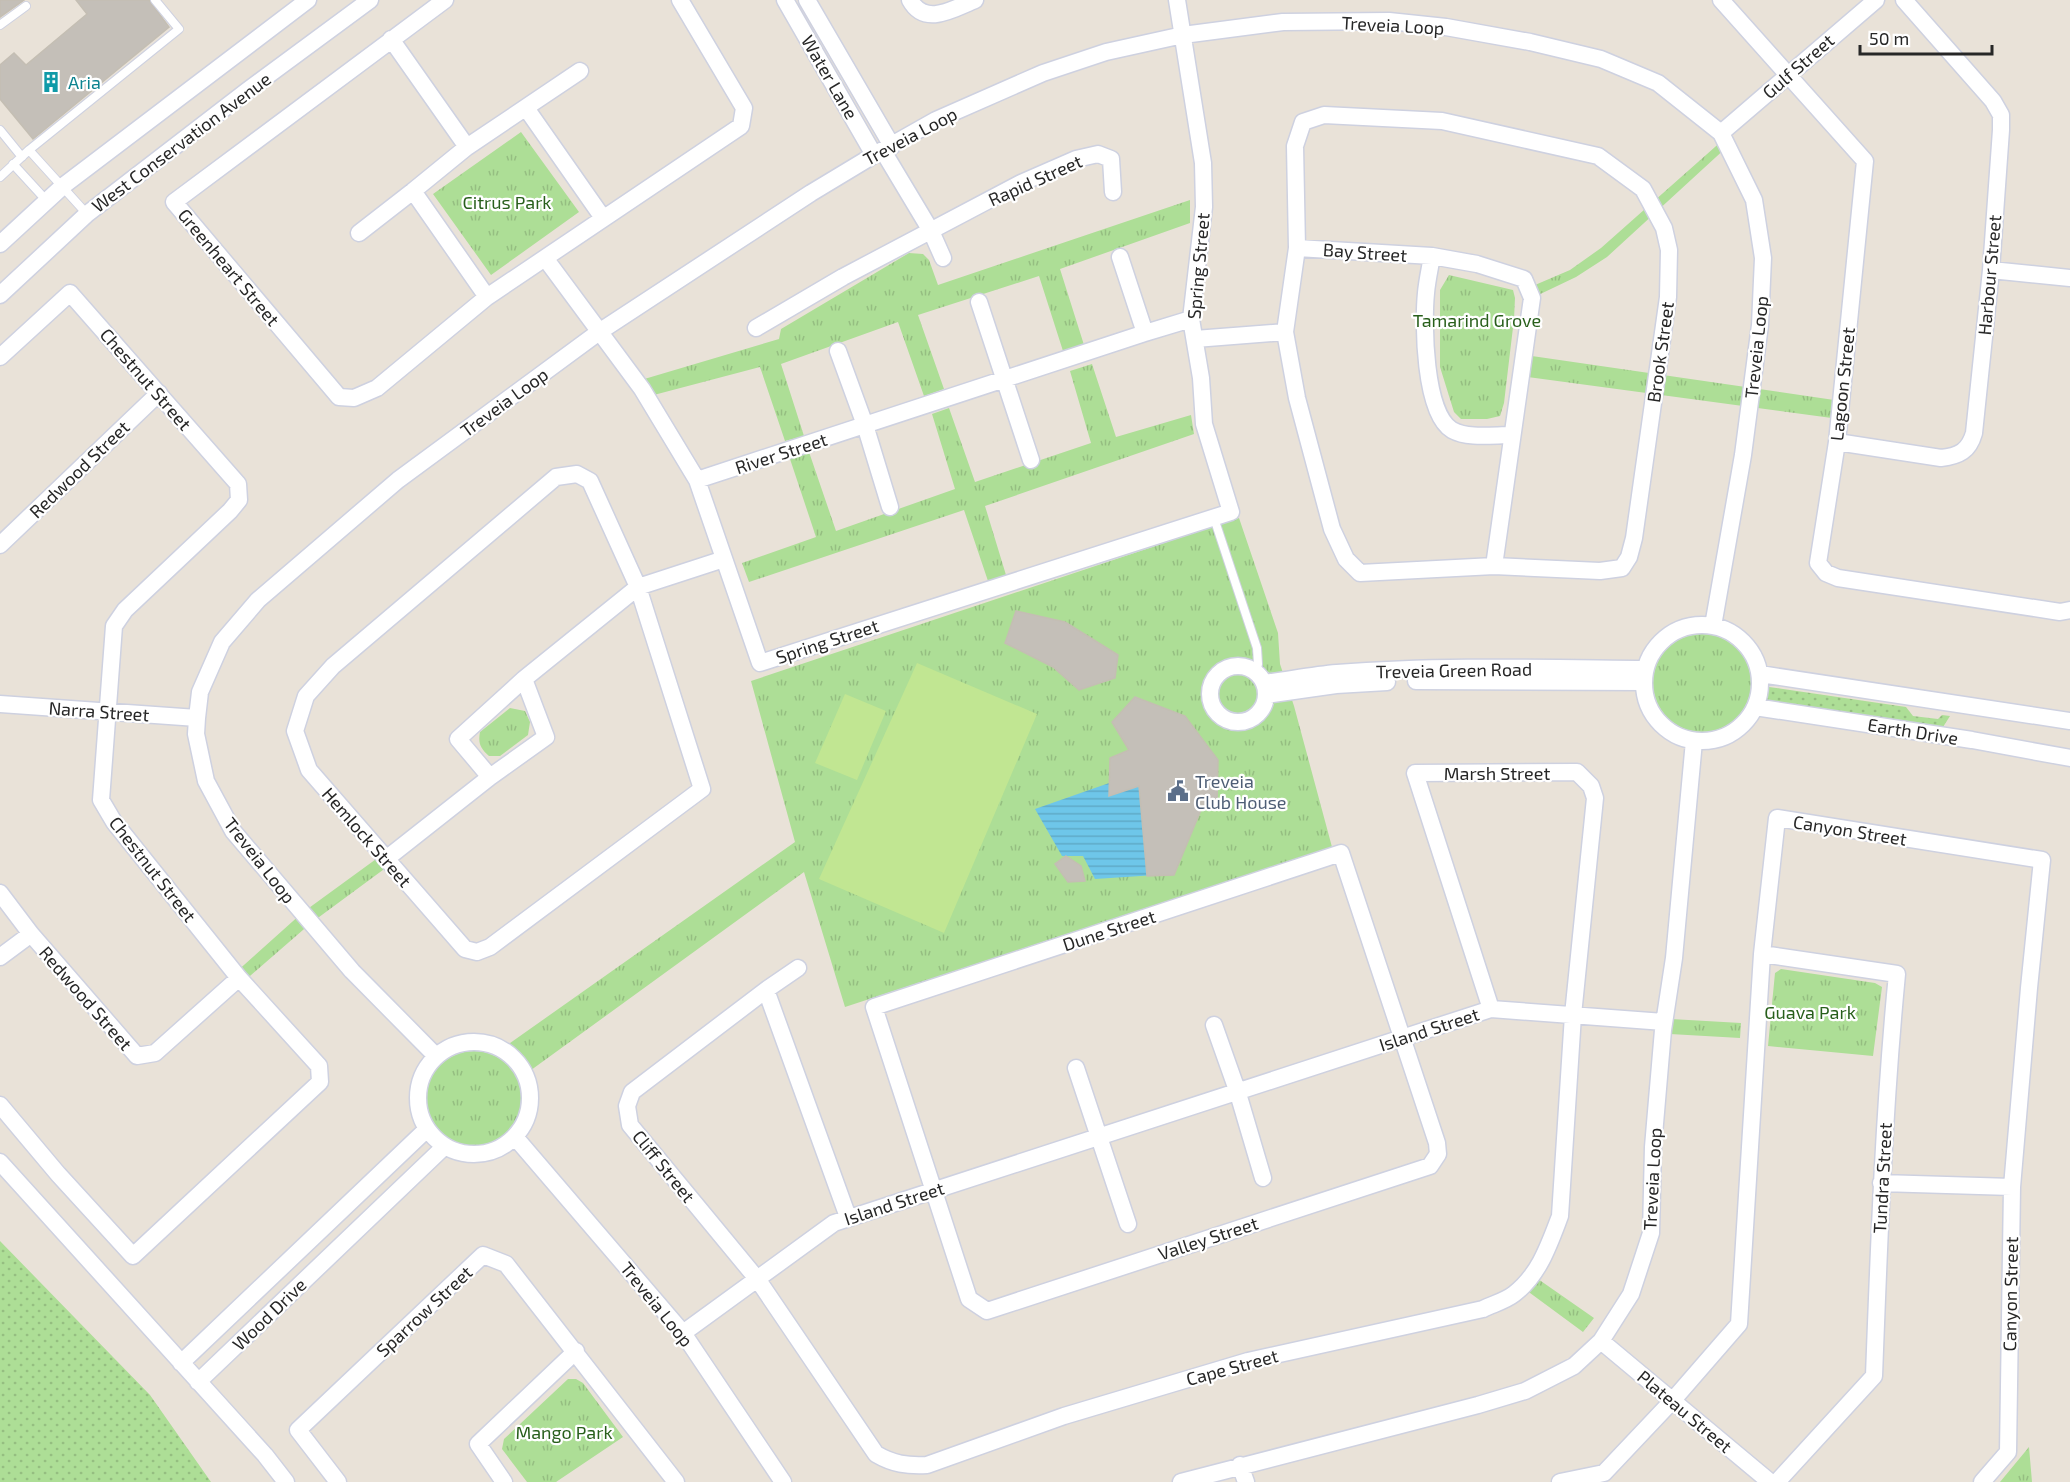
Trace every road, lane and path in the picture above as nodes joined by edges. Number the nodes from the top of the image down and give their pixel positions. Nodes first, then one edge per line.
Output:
1 (155, 0) edge
2 (308, 0) edge
3 (370, 0) edge
4 (445, 0) edge
5 (680, 0) edge
6 (785, 0) edge
7 (807, 0) edge
8 (910, 0) edge
9 (975, 0) edge
10 (1177, 0) edge
11 (1721, 0) edge
12 (1876, 0) edge
13 (1904, 0) edge
14 (26, 6) dead end
15 (0, 26) edge
16 (1183, 35) junction
17 (391, 39) junction
18 (580, 71) dead end
19 (1787, 76) junction
20 (526, 108) junction
21 (0, 130) edge
22 (1721, 133) junction
23 (467, 147) junction
24 (29, 150) junction
25 (883, 150) junction
26 (22, 157) junction
27 (13, 164) junction
28 (0, 177) edge
29 (63, 186) junction
30 (413, 191) junction
31 (1113, 192) dead end
32 (46, 200) junction
33 (87, 214) junction
34 (603, 218) junction
35 (931, 231) junction
36 (359, 233) dead end
37 (0, 244) edge
38 (1297, 248) junction
39 (1432, 256) junction
40 (1120, 257) dead end
41 (545, 258) junction
42 (944, 258) dead end
43 (1991, 270) junction
44 (2070, 278) edge
45 (0, 295) edge
46 (487, 297) junction
47 (979, 302) dead end
48 (1191, 319) junction
49 (756, 328) dead end
50 (599, 332) junction
51 (1144, 333) junction
52 (1285, 333) junction
53 (1195, 339) junction
54 (838, 351) dead end
55 (0, 357) edge
56 (1004, 380) junction
57 (159, 393) junction
58 (865, 425) junction
59 (1511, 435) junction
60 (1837, 442) junction
61 (1031, 460) dead end
62 (697, 480) junction
63 (890, 507) dead end
64 (1217, 526) junction
65 (0, 545) edge
66 (724, 559) junction
67 (1494, 566) junction
68 (638, 587) junction
69 (2070, 610) edge
70 (1713, 626) junction
71 (1760, 674) junction
72 (1644, 676) junction
73 (524, 679) junction
74 (1262, 683) joint
75 (0, 704) edge
76 (1755, 707) junction
77 (107, 711) junction
78 (197, 718) junction
79 (2070, 721) edge
80 (1694, 741) junction
81 (2070, 758) edge
82 (490, 777) junction
83 (386, 859) junction
84 (0, 893) edge
85 (31, 934) junction
86 (1762, 954) junction
87 (0, 957) edge
88 (798, 968) dead end
89 (239, 978) junction
90 (766, 990) junction
91 (1491, 1009) junction
92 (1573, 1015) junction
93 (1664, 1022) junction
94 (1214, 1025) dead end
95 (1401, 1038) junction
96 (436, 1056) junction
97 (1076, 1068) dead end
98 (1237, 1090) junction
99 (0, 1106) edge
100 (427, 1129) junction
101 (515, 1137) junction
102 (1099, 1137) junction
103 (445, 1146) junction
104 (0, 1162) edge
105 (1263, 1178) dead end
106 (1881, 1183) junction
107 (2012, 1187) junction
108 (932, 1190) junction
109 (848, 1217) junction
110 (1128, 1224) dead end
111 (322, 1229) junction
112 (341, 1246) junction
113 (758, 1280) junction
114 (683, 1333) junction
115 (1601, 1341) junction
116 (576, 1351) junction
117 (181, 1363) junction
118 (198, 1382) junction
119 (1673, 1400) junction
120 (1240, 1465) junction
121 (1222, 1476) edge
122 (286, 1482) edge
123 (338, 1482) edge
124 (504, 1482) edge
125 (676, 1482) edge
126 (783, 1482) edge
127 (1181, 1482) edge
128 (1246, 1482) edge
129 (1560, 1482) edge
130 (1770, 1482) edge
131 (1777, 1482) edge
132 (1982, 1482) edge

1 - 24 lane
2 - 29 street, West Conservation Avenue
3 - 33 street, West Conservation Avenue
4 - 17 street, Greenheart Street
5 - 34 street, Greenheart Street
6 - 25 street, Water Lane
7 - 25 street, Water Lane
8 - 9 street
10 - 16 street, Spring Street
11 - 19 street, Lagoon Street
12 - 19 street, Gulf Street
13 - 43 street, Harbour Street
14 - 15 lane
16 - 22 street, Treveia Loop
16 - 25 street, Treveia Loop
16 - 48 street, Spring Street
17 - 23 street
17 - 46 street, Greenheart Street
18 - 20 street
19 - 22 street, Gulf Street
19 - 60 street, Lagoon Street
20 - 23 street
20 - 34 street
21 - 26 lane
22 - 70 street, Treveia Loop
23 - 30 street
24 - 26 lane
24 - 29 lane
25 - 35 street
25 - 50 street, Treveia Loop
26 - 27 lane
27 - 28 lane
27 - 32 lane
29 - 32 street, West Conservation Avenue
29 - 33 lane
30 - 36 street
30 - 46 street
31 - 35 street, Rapid Street
32 - 37 street, West Conservation Avenue
33 - 45 street, West Conservation Avenue
34 - 41 street, Greenheart Street
35 - 42 street
35 - 49 street, Rapid Street
38 - 39 street, Bay Street
38 - 52 street, Brook Street
38 - 67 street, Brook Street
39 - 59 street, Bay Street
39 - 59 street, Bay Street
40 - 51 street
41 - 46 street, Greenheart Street
41 - 50 street
43 - 44 street
43 - 60 street, Harbour Street
47 - 56 street
48 - 51 street, River Street
48 - 53 street, Spring Street
50 - 62 street, Spring Street
50 - 78 street, Treveia Loop
51 - 56 street, River Street
52 - 53 street
52 - 67 street, Brook Street
53 - 64 street, Spring Street
54 - 58 street
55 - 57 street, Chestnut Street
56 - 58 street, River Street
56 - 61 street
57 - 65 street, Redwood Street
57 - 77 street, Chestnut Street
58 - 62 street, River Street
58 - 63 street
59 - 67 street, Bay Street
60 - 69 street, Lagoon Street
62 - 66 street, Spring Street
64 - 66 street, Spring Street
64 - 74 lane, Treveia Green Road
66 - 68 street
68 - 73 street
68 - 83 street, Hemlock Street
68 - 83 street, Hemlock Street
70 - 71 street
70 - 72 street
71 - 76 street
71 - 79 street, Earth Drive
72 - 74 street, Treveia Green Road
72 - 80 street
73 - 82 street
73 - 82 street
75 - 77 street, Narra Street
76 - 80 street
76 - 81 street, Earth Drive
77 - 78 street, Narra Street
77 - 89 street, Chestnut Street
78 - 96 street, Treveia Loop
80 - 93 street, Treveia Loop
82 - 83 street
84 - 85 street, Redwood Street
85 - 87 street
85 - 89 street, Redwood Street
86 - 106 street, Tundra Street
86 - 107 street, Canyon Street
86 - 119 street, Canyon Street
88 - 90 street, Cliff Street
89 - 99 street, Chestnut Street
90 - 109 street
90 - 113 street, Cliff Street
91 - 92 street, Island Street
91 - 92 street, Marsh Street
91 - 95 street, Island Street
92 - 93 street, Island Street
92 - 113 street, Cape Street
93 - 115 street, Treveia Loop
94 - 98 street
95 - 98 street, Island Street
95 - 108 street, Valley Street
95 - 108 street, Dune Street
96 - 100 street
96 - 101 street
97 - 102 street
98 - 102 street, Island Street
98 - 105 street
100 - 103 street
100 - 111 street, Wood Drive
101 - 103 street
101 - 114 street, Treveia Loop
102 - 108 street, Island Street
102 - 110 street
103 - 112 street, Wood Drive
104 - 117 street
106 - 107 street
106 - 131 street, Tundra Street
107 - 132 street, Canyon Street
108 - 109 street, Island Street
109 - 113 street, Island Street
111 - 112 street
111 - 117 street, Wood Drive
112 - 118 street, Wood Drive
113 - 114 street, Island Street
114 - 126 street, Treveia Loop
115 - 119 street, Plateau Street
115 - 120 street, Treveia Loop
116 - 123 street, Sparrow Street
116 - 124 street
116 - 125 street, Sparrow Street
117 - 118 street
118 - 122 street
119 - 129 street, Canyon Street
119 - 130 street, Plateau Street
120 - 121 street, Treveia Loop
120 - 128 street
121 - 127 street, Treveia Loop

